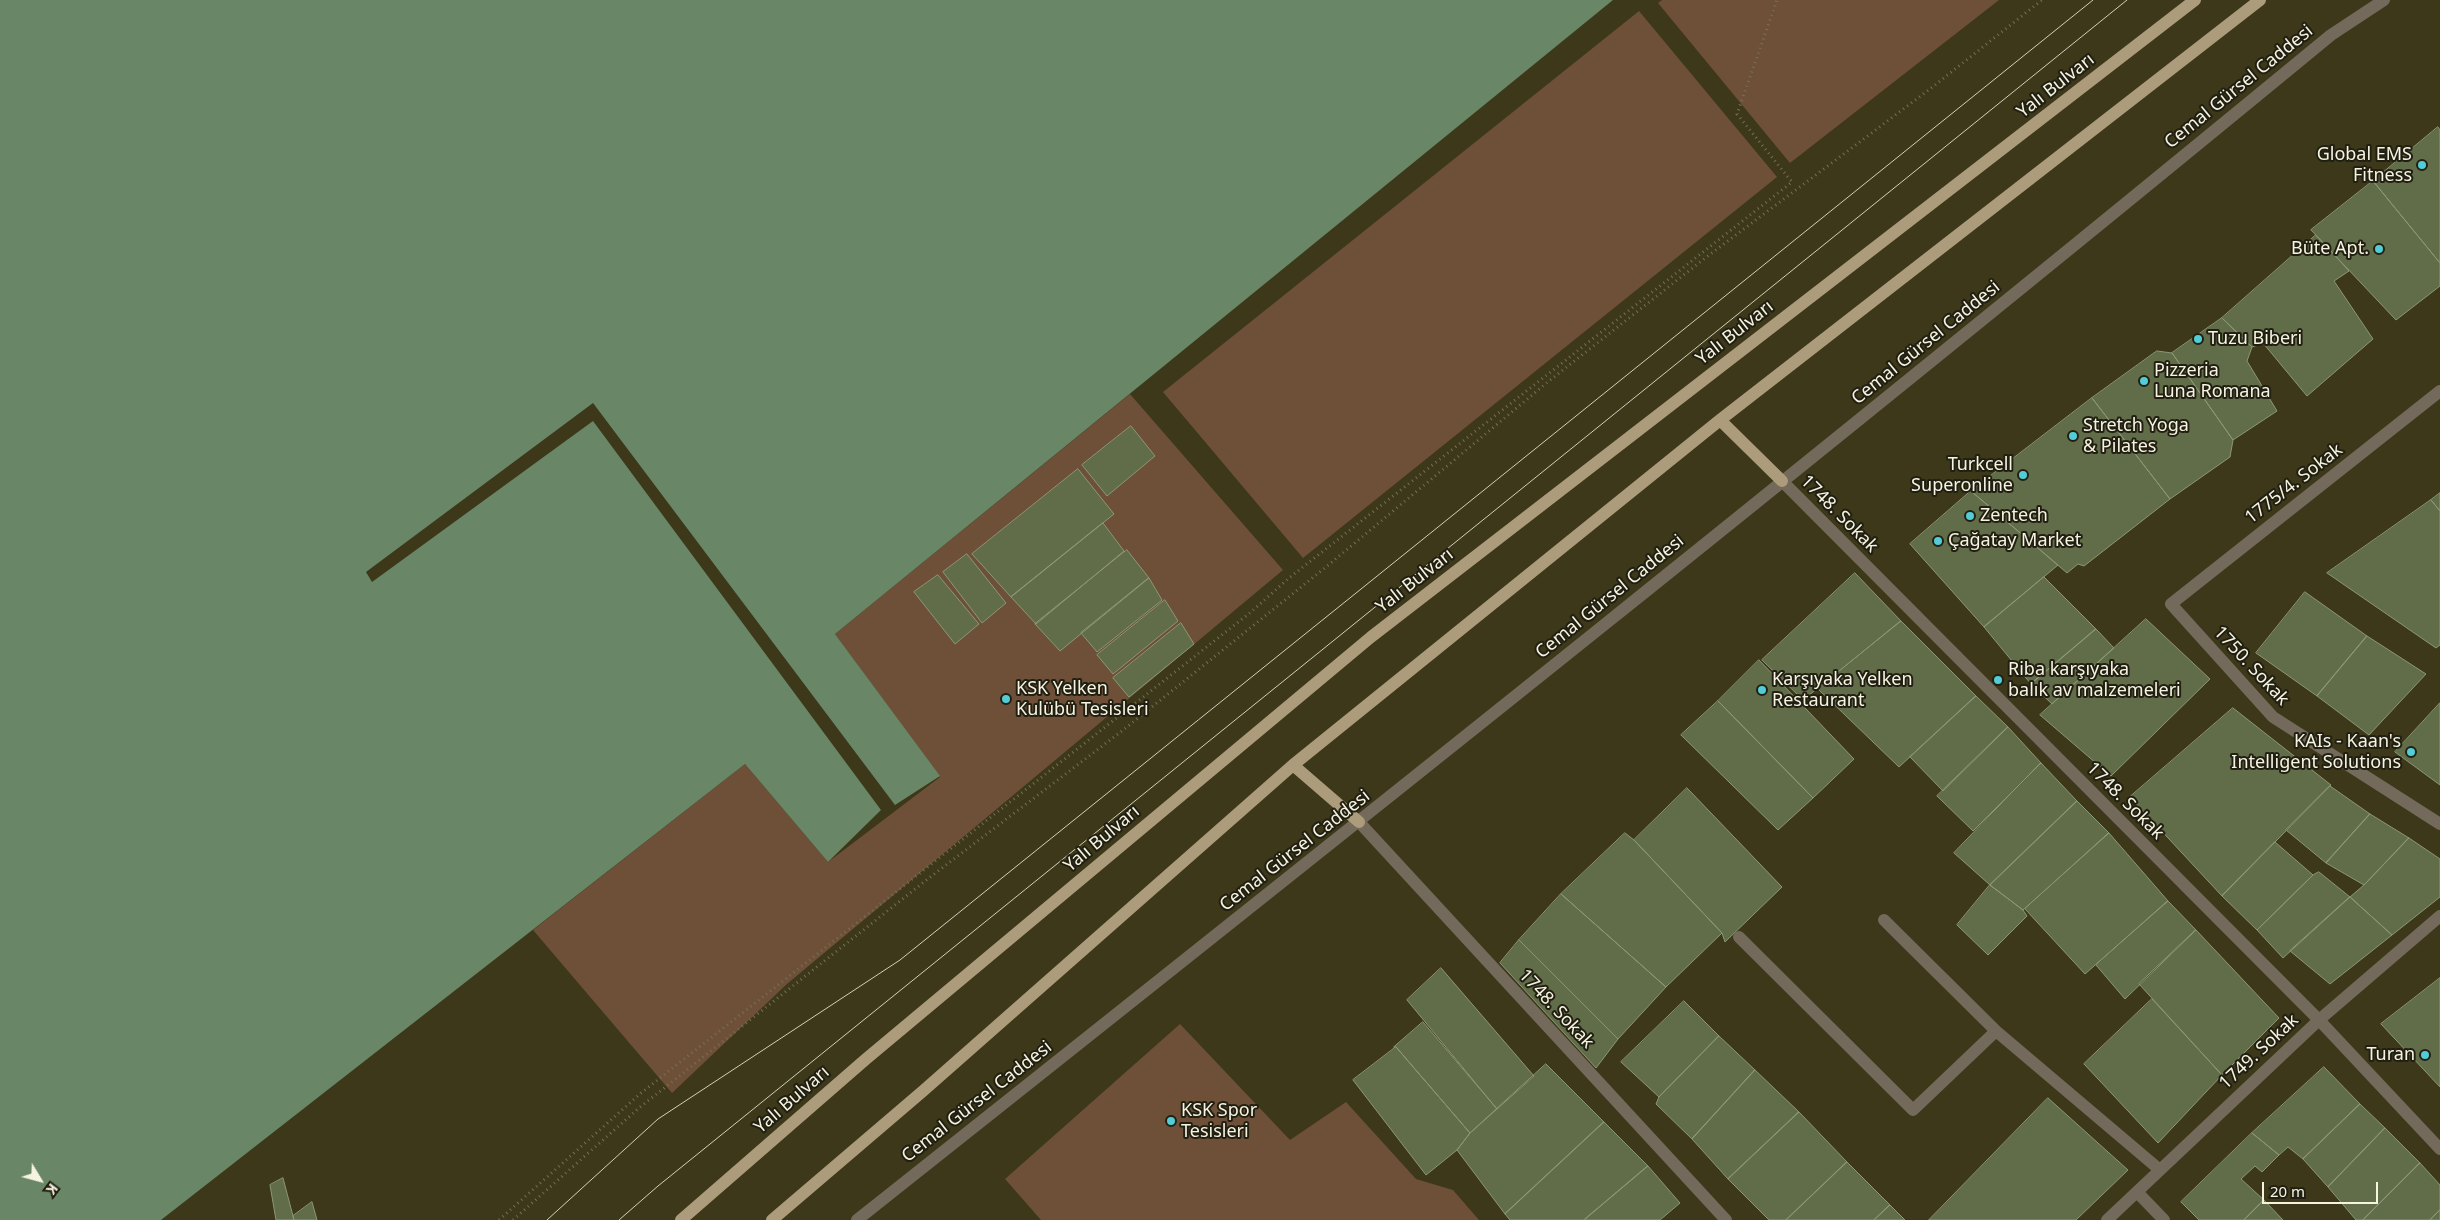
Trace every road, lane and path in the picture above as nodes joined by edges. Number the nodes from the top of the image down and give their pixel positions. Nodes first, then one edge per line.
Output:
1 (1777, 0) edge
2 (2042, 0) edge
3 (2195, 0) edge
4 (2260, 0) edge
5 (2384, 0) edge
6 (2440, 391) edge
7 (1720, 420) junction
8 (1782, 481) junction
9 (2170, 604) joint
10 (1293, 765) junction
11 (1359, 822) junction
12 (2440, 824) edge
13 (2440, 916) edge
14 (1884, 920) dead end
15 (1739, 937) dead end
16 (2319, 1020) junction
17 (1996, 1031) junction
18 (2440, 1149) edge
19 (2160, 1170) junction
20 (2137, 1192) junction
21 (499, 1220) edge
22 (513, 1220) edge
23 (680, 1220) edge
24 (772, 1220) edge
25 (857, 1220) edge
26 (1726, 1220) edge
27 (2107, 1220) edge
28 (2164, 1220) edge

1 - 21 path
2 - 22 path
3 - 23 main road, Yalı Bulvarı
4 - 7 main road
5 - 8 street, Cemal Gürsel Caddesi
6 - 9 street, 1775/4. Sokak
7 - 8 main road
7 - 10 main road
8 - 11 street, Cemal Gürsel Caddesi
8 - 16 street, 1748. Sokak
9 - 12 street, 1750. Sokak
10 - 11 main road
10 - 24 main road
11 - 25 street, Cemal Gürsel Caddesi
11 - 26 street, 1748. Sokak
13 - 16 street, 1749. Sokak
14 - 17 street
15 - 17 street
16 - 18 street, 1748. Sokak
16 - 19 street, 1749. Sokak
17 - 19 street
19 - 20 street, 1749. Sokak
20 - 27 street, 1749. Sokak
20 - 28 street

